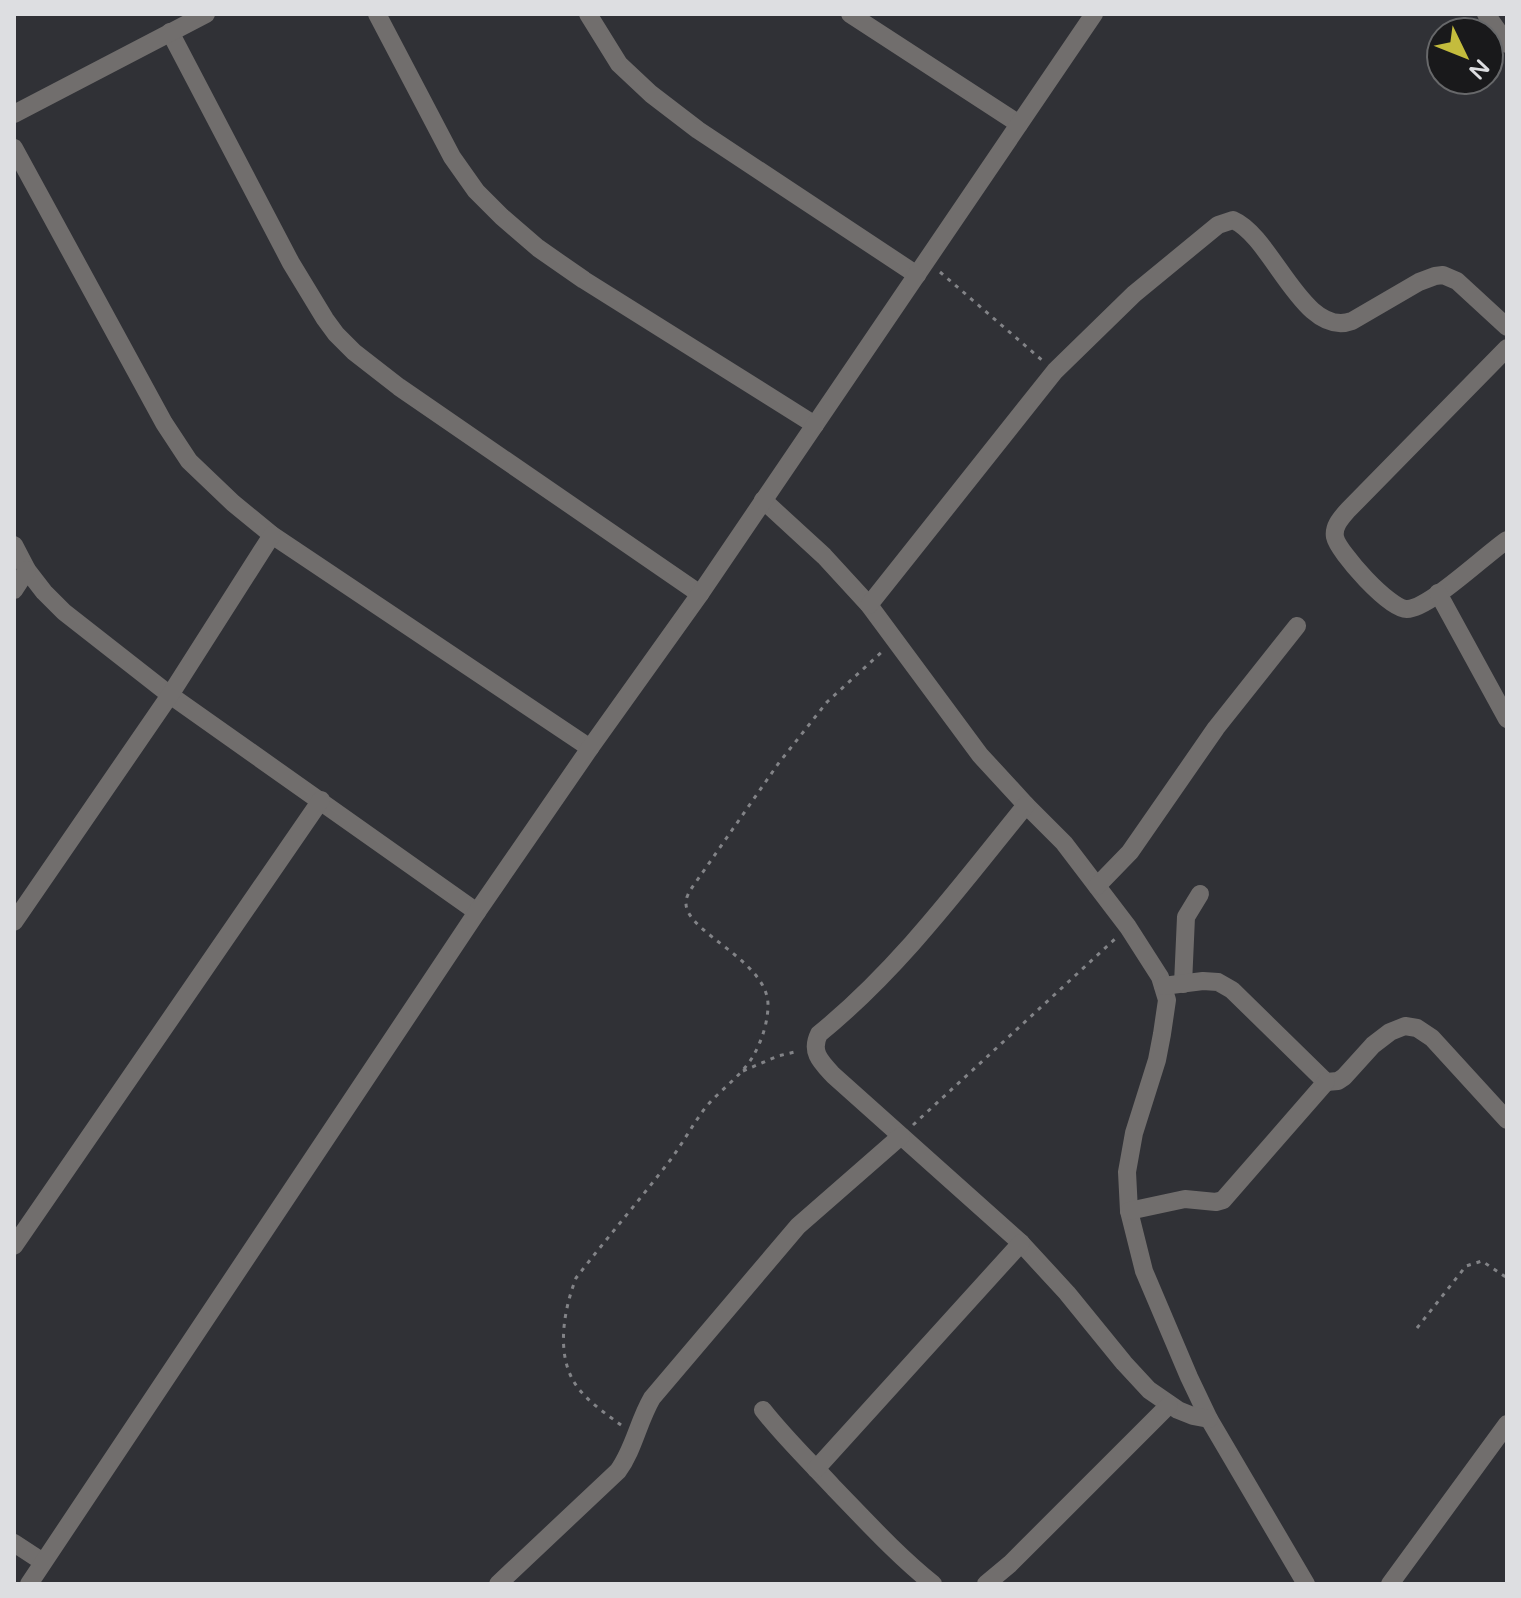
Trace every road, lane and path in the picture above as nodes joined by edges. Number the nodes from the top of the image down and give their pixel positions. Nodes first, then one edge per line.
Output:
1 (206, 14) edge
2 (377, 14) edge
3 (588, 14) edge
4 (850, 14) edge
5 (1094, 14) edge
6 (1486, 14) edge
7 (170, 32) junction
8 (1507, 44) edge
9 (14, 114) edge
10 (1019, 124) junction
11 (14, 148) edge
12 (922, 267) junction
13 (1507, 327) edge
14 (1507, 348) edge
15 (1055, 371) junction
16 (815, 425) junction
17 (763, 500) junction
18 (272, 535) junction
19 (1507, 540) edge
20 (14, 545) edge
21 (27, 570) junction
22 (14, 590) edge
23 (1438, 593) junction
24 (700, 594) junction
25 (869, 605) junction
26 (1297, 626) dead end
27 (896, 640) junction
28 (170, 695) junction
29 (1507, 719) edge
30 (590, 748) junction
31 (321, 800) junction
32 (1026, 805) junction
33 (1097, 886) junction
34 (1200, 894) dead end
35 (477, 912) junction
36 (14, 922) edge
37 (1128, 927) junction
38 (1183, 984) junction
39 (1163, 986) junction
40 (815, 1049) junction
41 (741, 1072) junction
42 (1326, 1082) junction
43 (1507, 1120) edge
44 (901, 1136) junction
45 (1129, 1211) junction
46 (1021, 1243) junction
47 (14, 1246) edge
48 (1507, 1278) edge
49 (1417, 1328) dead end
50 (1169, 1405) junction
51 (763, 1410) dead end
52 (1209, 1419) junction
53 (1507, 1424) edge
54 (634, 1434) junction
55 (816, 1469) junction
56 (14, 1543) edge
57 (43, 1562) junction
58 (29, 1584) edge
59 (498, 1584) edge
60 (933, 1584) edge
61 (986, 1584) edge
62 (1306, 1584) edge
63 (1390, 1584) edge

1 - 7 street
2 - 16 street
3 - 12 street
4 - 10 street
5 - 10 street
6 - 8 street
7 - 9 street
7 - 24 street
10 - 12 street
11 - 18 street
12 - 15 path
12 - 16 street
13 - 15 street
14 - 23 street
15 - 25 street
16 - 17 street
17 - 24 street
17 - 25 street
18 - 28 street
18 - 30 street
19 - 23 street
20 - 21 street
21 - 22 street
21 - 28 street
23 - 29 street
24 - 30 street
25 - 27 street
26 - 33 street
27 - 32 street
27 - 41 path
28 - 31 street
28 - 36 street
30 - 35 street
31 - 35 street
31 - 47 street
32 - 33 street
32 - 40 street
33 - 37 street
34 - 38 street
35 - 57 street
37 - 39 street
37 - 44 path
38 - 39 street
38 - 42 street
39 - 45 street
40 - 41 path
40 - 44 street
41 - 54 path
42 - 43 street
42 - 45 street
44 - 46 street
44 - 54 street
45 - 52 street
46 - 50 street
46 - 55 street
48 - 49 path
50 - 52 street
50 - 61 street
51 - 55 street
52 - 62 street
53 - 63 street
54 - 59 street
55 - 60 street
56 - 57 street
57 - 58 street

